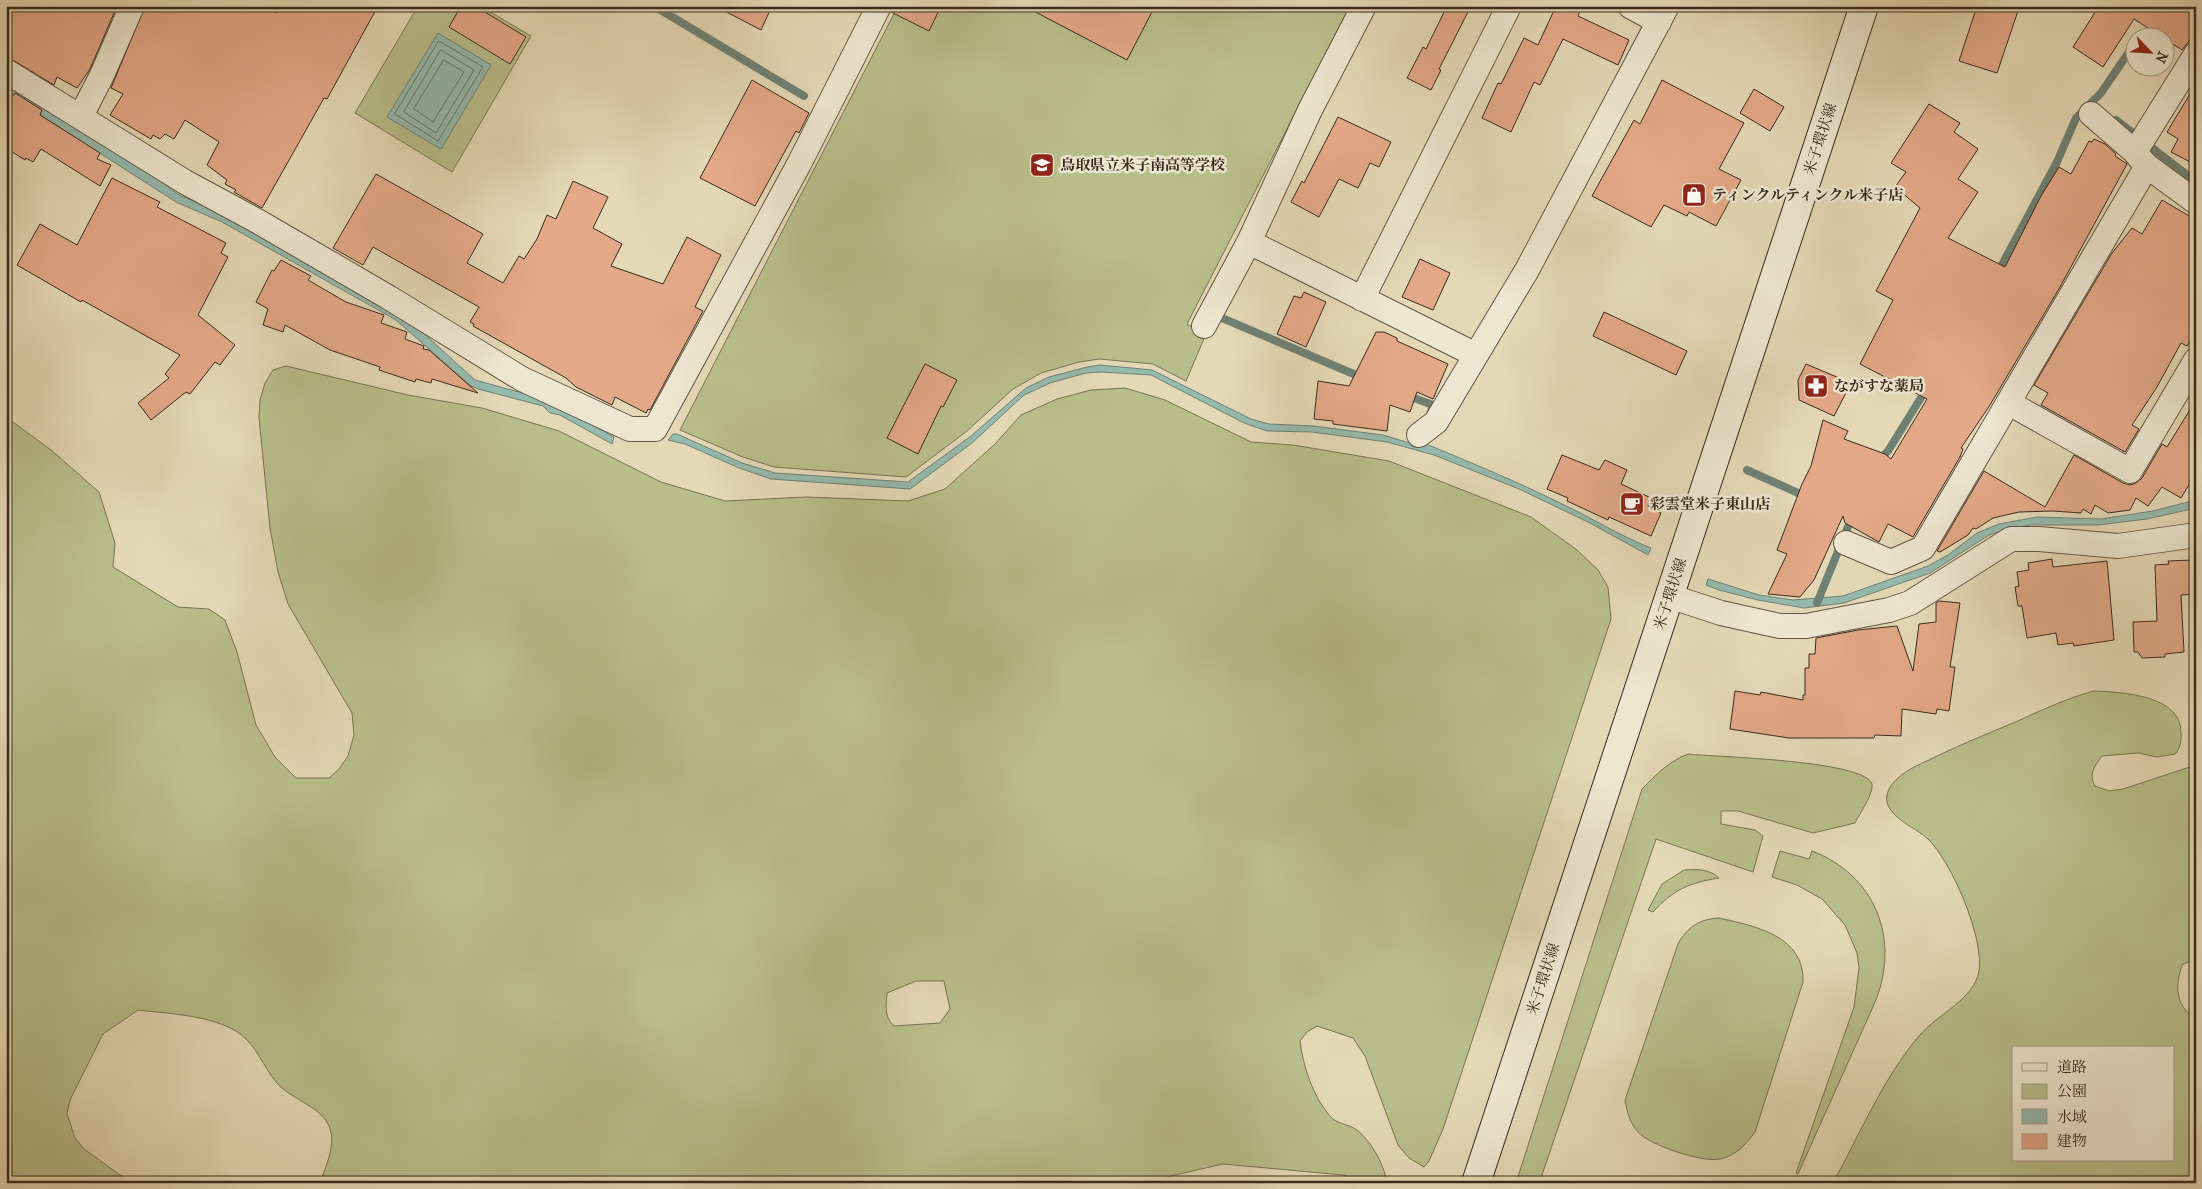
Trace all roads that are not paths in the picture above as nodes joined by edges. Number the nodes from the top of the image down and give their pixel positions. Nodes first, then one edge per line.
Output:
1 (132, 6) edge
2 (879, 6) edge
3 (1364, 6) edge
4 (1509, 6) edge
5 (1630, 6) edge
6 (1864, 6) edge
7 (1663, 14) edge
8 (2196, 54) edge
9 (6, 71) edge
10 (2091, 114) dead end
11 (81, 116) junction
12 (2141, 159) junction
13 (2196, 202) edge
14 (1249, 242) junction
15 (1362, 298) junction
16 (1204, 326) dead end
17 (1476, 355) junction
18 (2196, 360) edge
19 (2009, 403) junction
20 (1419, 435) dead end
21 (2196, 535) edge
22 (1846, 543) dead end
23 (1669, 596) junction
24 (1476, 1183) edge

1 - 11 street
2 - 11 street
3 - 14 street
4 - 15 street
5 - 7 street
6 - 23 main road, 米子環状線
7 - 17 street
8 - 12 street
9 - 11 street
10 - 12 street
12 - 13 street
12 - 19 street
14 - 15 street
14 - 16 street
15 - 17 street
17 - 20 street
18 - 19 street
19 - 22 street
21 - 23 street
23 - 24 main road, 米子環状線

